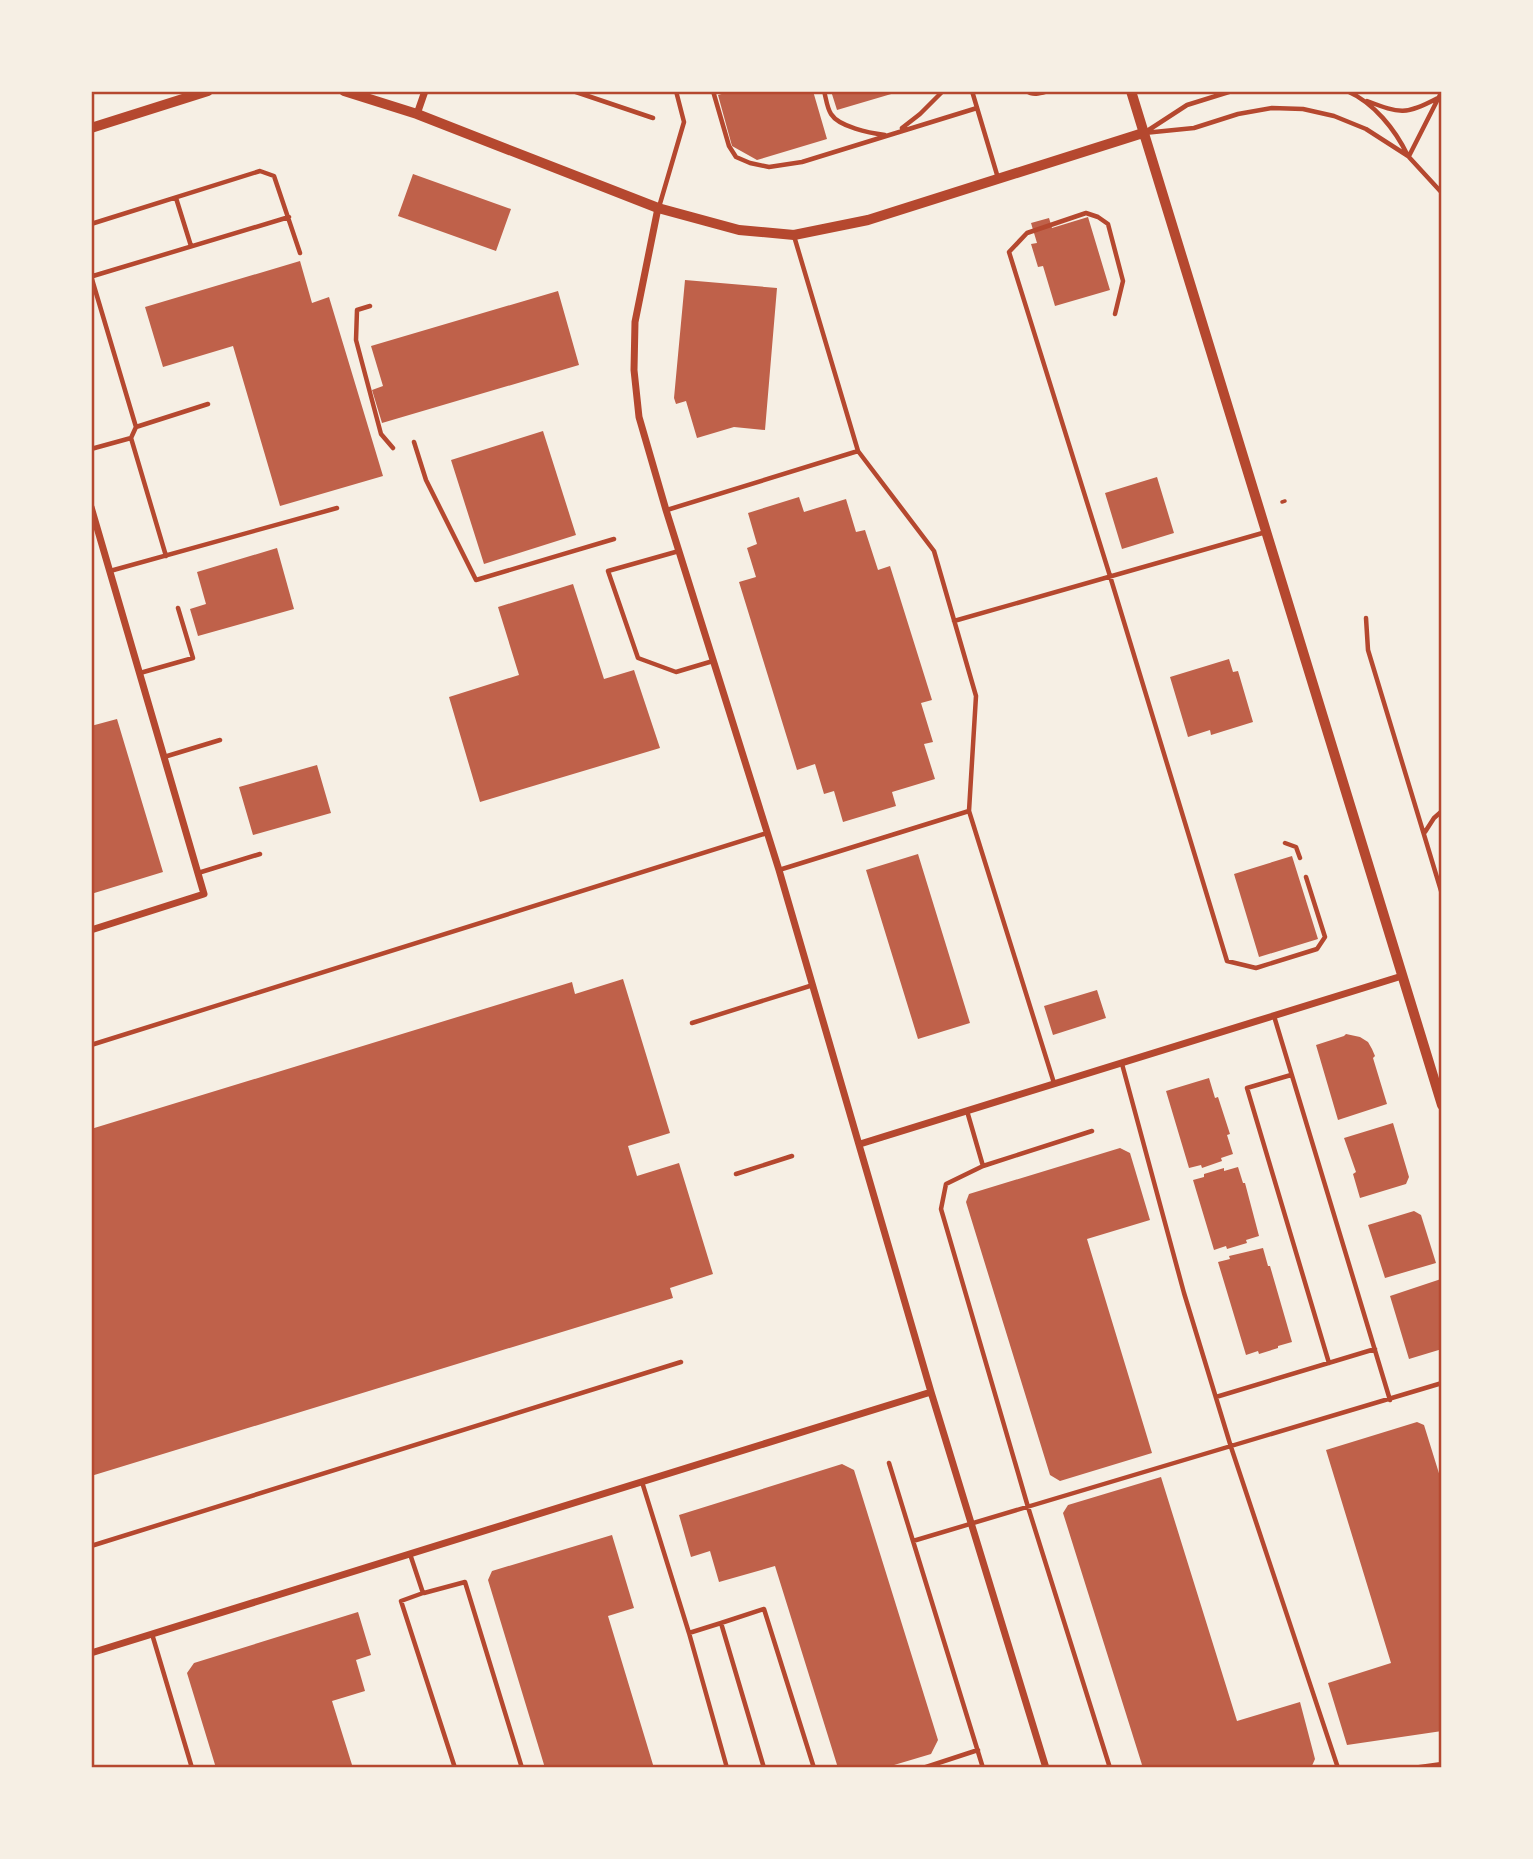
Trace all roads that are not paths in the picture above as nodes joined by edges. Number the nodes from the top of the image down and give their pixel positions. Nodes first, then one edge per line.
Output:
1 (208, 91) edge
2 (344, 91) edge
3 (425, 91) edge
4 (573, 91) edge
5 (676, 91) edge
6 (713, 91) edge
7 (824, 91) edge
8 (943, 91) edge
9 (972, 91) edge
10 (1027, 91) edge
11 (1048, 91) edge
12 (1131, 91) edge
13 (1232, 91) edge
14 (1347, 91) edge
15 (1442, 91) edge
16 (1438, 98) junction
17 (1364, 100) junction
18 (977, 108) junction
19 (417, 114) junction
20 (653, 118) dead end
21 (91, 128) edge
22 (1143, 134) junction
23 (887, 135) junction
24 (1408, 156) junction
25 (998, 179) junction
26 (1442, 193) edge
27 (176, 198) junction
28 (658, 208) junction
29 (289, 217) junction
30 (91, 224) edge
31 (794, 235) junction
32 (191, 246) junction
33 (300, 253) dead end
34 (92, 274) edge
35 (370, 306) dead end
36 (1115, 314) dead end
37 (208, 404) dead end
38 (136, 427) junction
39 (131, 438) junction
40 (414, 442) dead end
41 (393, 448) dead end
42 (91, 449) edge
43 (858, 451) junction
44 (91, 507) edge
45 (337, 508) dead end
46 (666, 510) junction
47 (1267, 532) junction
48 (614, 539) dead end
49 (101, 540) junction
50 (91, 543) edge
51 (679, 551) junction
52 (166, 556) junction
53 (110, 571) junction
54 (1110, 576) junction
55 (177, 608) dead end
56 (1366, 618) dead end
57 (954, 621) junction
58 (713, 661) junction
59 (139, 673) junction
60 (220, 740) dead end
61 (164, 757) junction
62 (969, 811) junction
63 (1442, 811) edge
64 (767, 833) junction
65 (1424, 833) junction
66 (1285, 843) dead end
67 (260, 854) dead end
68 (1300, 858) dead end
69 (779, 870) junction
70 (198, 873) junction
71 (1306, 877) dead end
72 (1442, 894) edge
73 (91, 930) edge
74 (1402, 976) junction
75 (813, 985) junction
76 (1273, 1016) junction
77 (692, 1023) dead end
78 (91, 1045) edge
79 (1122, 1063) junction
80 (1291, 1074) junction
81 (1054, 1084) junction
82 (1442, 1105) edge
83 (967, 1111) junction
84 (1092, 1131) dead end
85 (860, 1144) junction
86 (792, 1156) dead end
87 (983, 1166) junction
88 (736, 1174) dead end
89 (1375, 1349) junction
90 (681, 1362) dead end
91 (1329, 1363) junction
92 (1442, 1383) edge
93 (931, 1392) junction
94 (1216, 1397) junction
95 (1390, 1400) junction
96 (1231, 1447) junction
97 (889, 1463) dead end
98 (642, 1482) junction
99 (1028, 1507) junction
100 (972, 1524) junction
101 (913, 1541) junction
102 (91, 1546) edge
103 (410, 1554) junction
104 (423, 1594) junction
105 (721, 1623) junction
106 (688, 1633) junction
107 (152, 1634) junction
108 (91, 1653) edge
109 (978, 1750) junction
110 (1442, 1764) edge
111 (192, 1768) edge
112 (455, 1768) edge
113 (522, 1768) edge
114 (727, 1768) edge
115 (764, 1768) edge
116 (814, 1768) edge
117 (923, 1768) edge
118 (984, 1768) edge
119 (1046, 1768) edge
120 (1110, 1768) edge
121 (1338, 1768) edge
122 (1413, 1768) edge

1 - 21 street
2 - 19 street
3 - 19 street
4 - 20 lane
5 - 28 lane
6 - 23 lane
7 - 23 lane
8 - 23 lane
9 - 18 lane
10 - 11 lane
12 - 22 street
13 - 22 lane
14 - 17 lane
15 - 16 lane
16 - 17 lane
16 - 24 lane
17 - 24 lane
18 - 23 lane
18 - 25 lane
19 - 28 street
22 - 24 lane
22 - 25 street
22 - 47 street
24 - 26 lane
25 - 31 street
27 - 29 lane
27 - 30 lane
27 - 32 lane
28 - 31 street
28 - 46 street
29 - 32 lane
29 - 33 lane
31 - 43 lane
32 - 34 lane
34 - 38 lane
35 - 41 lane
36 - 54 lane
37 - 38 lane
38 - 39 lane
39 - 42 lane
39 - 52 lane
40 - 48 lane
43 - 46 lane
43 - 57 lane
44 - 49 street
45 - 52 lane
46 - 51 street
47 - 54 lane
47 - 74 street
49 - 50 lane
49 - 53 street
51 - 58 street
51 - 58 lane
52 - 53 lane
53 - 59 street
54 - 57 lane
54 - 71 lane
55 - 59 lane
56 - 65 lane
57 - 62 lane
58 - 64 street
59 - 61 street
60 - 61 lane
61 - 70 street
62 - 69 lane
62 - 81 lane
63 - 65 lane
64 - 69 street
64 - 78 lane
65 - 72 lane
66 - 68 lane
67 - 70 lane
69 - 75 street
70 - 73 street
74 - 76 street
74 - 82 street
75 - 77 lane
75 - 85 street
76 - 79 street
76 - 80 lane
79 - 81 street
79 - 94 lane
80 - 89 lane
80 - 91 lane
81 - 83 street
83 - 85 street
83 - 87 lane
84 - 87 lane
85 - 93 street
86 - 88 lane
87 - 99 lane
89 - 91 lane
89 - 95 lane
90 - 102 lane
91 - 94 lane
92 - 95 lane
93 - 98 street
93 - 100 street
94 - 96 lane
95 - 96 lane
96 - 99 lane
96 - 121 lane
97 - 101 lane
98 - 103 street
98 - 106 lane
99 - 100 lane
99 - 120 lane
100 - 101 lane
100 - 119 street
101 - 109 lane
103 - 104 lane
103 - 107 street
104 - 112 lane
104 - 113 lane
105 - 106 lane
105 - 115 lane
105 - 116 lane
106 - 114 lane
107 - 108 street
107 - 111 lane
109 - 117 lane
109 - 118 lane
110 - 122 lane

